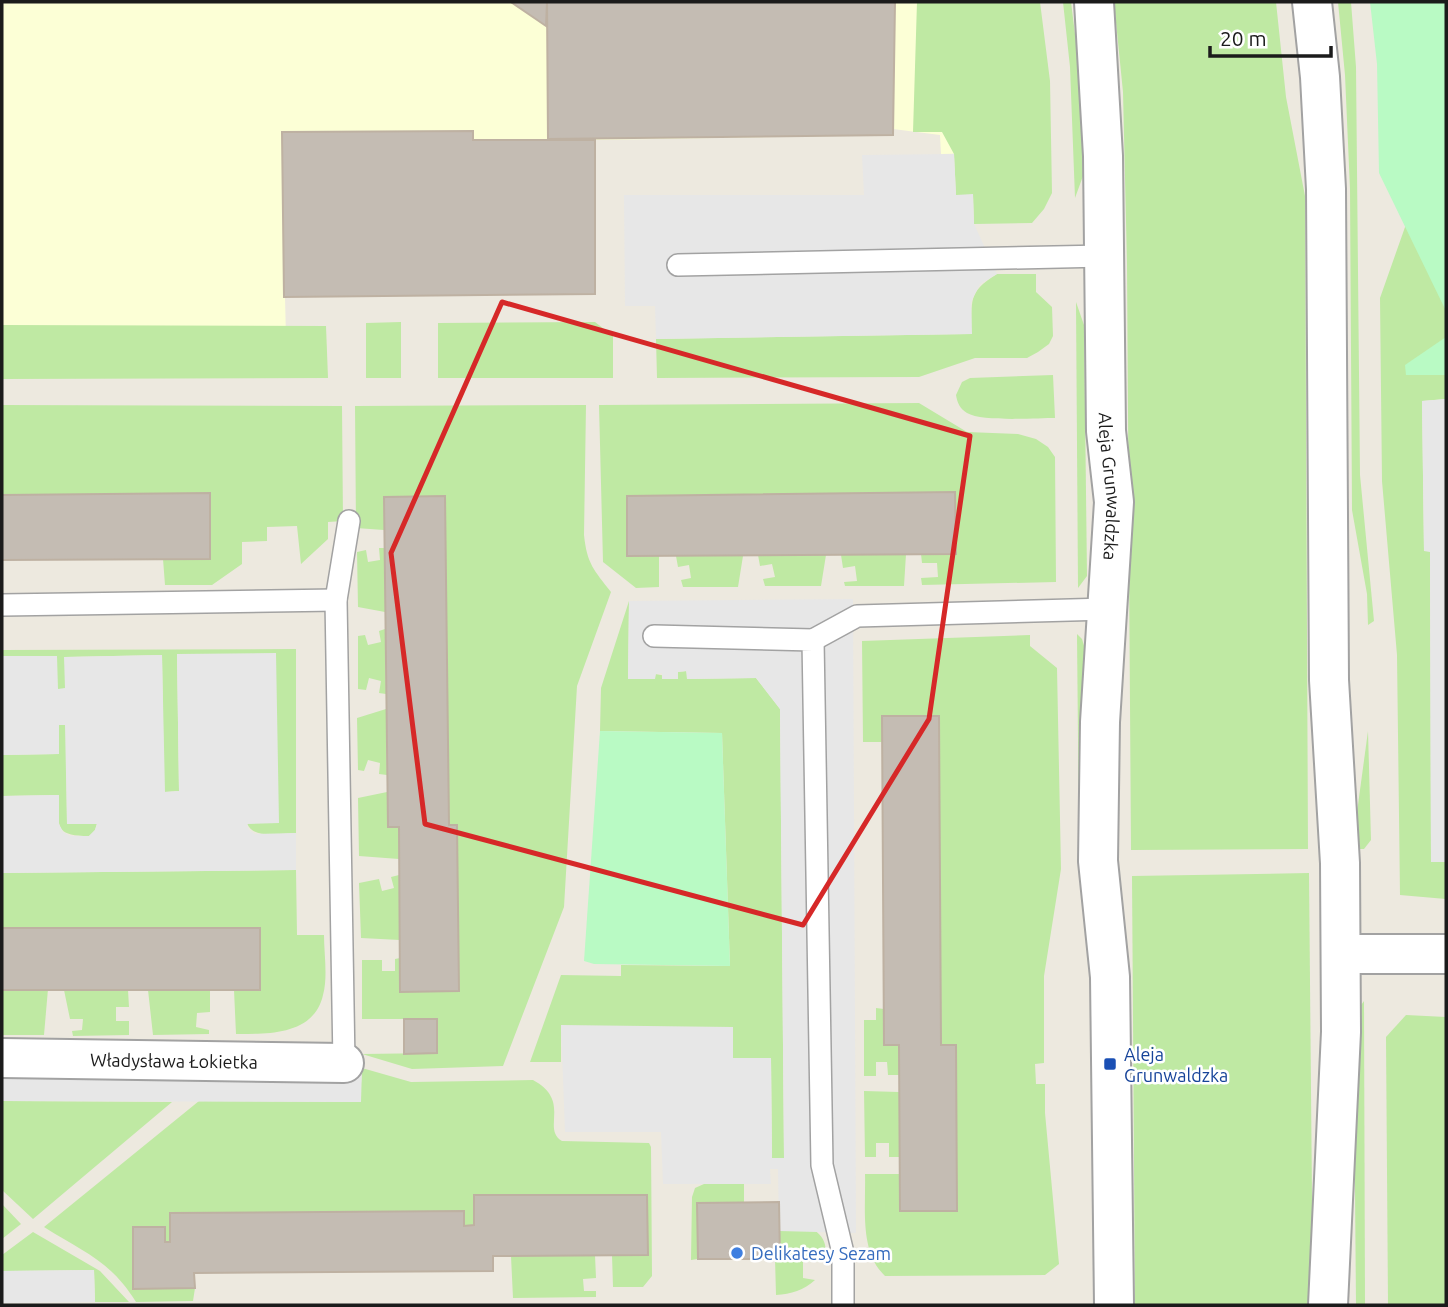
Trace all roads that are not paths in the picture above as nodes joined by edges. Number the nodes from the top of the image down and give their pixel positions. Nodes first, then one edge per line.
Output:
1 (1094, 2) edge
2 (1312, 2) edge
3 (1105, 256) junction
4 (678, 265) dead end
5 (349, 521) dead end
6 (336, 600) junction
7 (2, 605) edge
8 (1107, 609) junction
9 (654, 636) dead end
10 (813, 640) junction
11 (1340, 954) junction
12 (1446, 954) edge
13 (2, 1058) edge
14 (344, 1063) joint
15 (843, 1305) edge
16 (1114, 1305) edge
17 (1328, 1305) edge

1 - 3 street, Aleja Grunwaldzka
2 - 11 street
3 - 4 lane
3 - 8 street, Aleja Grunwaldzka
5 - 6 lane
6 - 7 lane
6 - 14 lane
8 - 10 lane
8 - 16 street, Aleja Grunwaldzka
9 - 10 lane
10 - 15 lane
11 - 12 street
11 - 17 street
13 - 14 street, Władysława Łokietka

